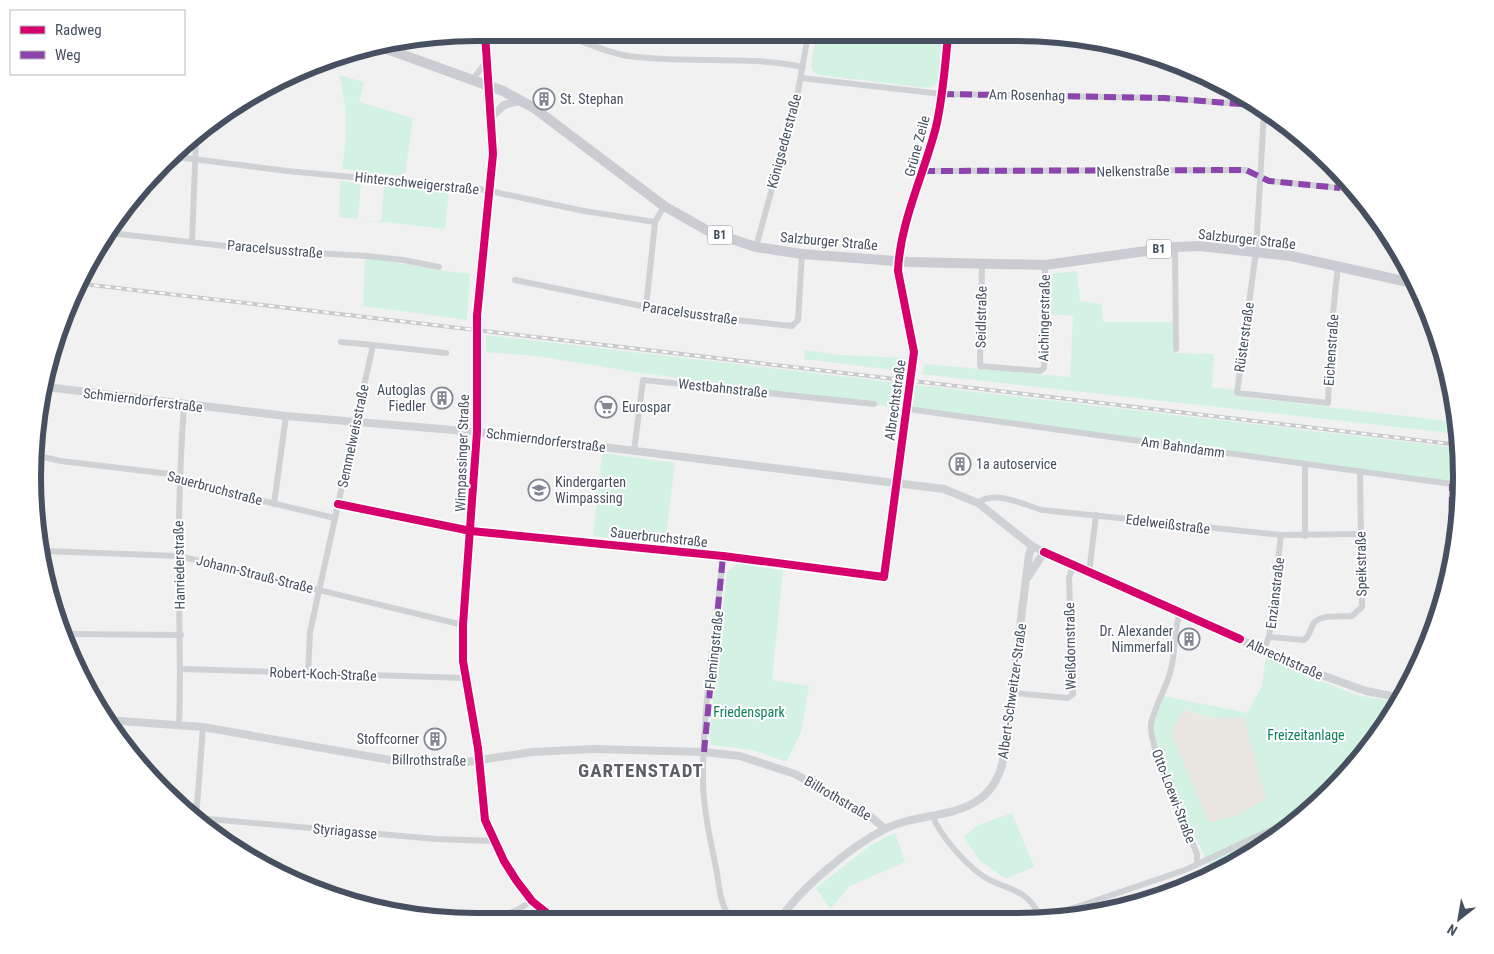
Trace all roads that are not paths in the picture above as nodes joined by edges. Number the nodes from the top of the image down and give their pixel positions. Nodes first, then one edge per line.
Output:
1 (485, 41) edge
2 (581, 41) edge
3 (807, 41) edge
4 (947, 41) edge
5 (391, 50) edge
6 (486, 62) junction
7 (803, 67) junction
8 (801, 78) junction
9 (473, 79) junction
10 (488, 85) junction
11 (942, 94) junction
12 (520, 101) junction
13 (1242, 104) edge
14 (491, 117) junction
15 (1264, 118) edge
16 (196, 144) edge
17 (181, 158) edge
18 (196, 160) junction
19 (923, 171) junction
20 (1260, 176) junction
21 (1340, 188) dead end
22 (487, 190) junction
23 (664, 206) junction
24 (655, 222) junction
25 (116, 234) edge
26 (192, 241) junction
27 (756, 247) junction
28 (1174, 247) junction
29 (1256, 251) junction
30 (802, 254) junction
31 (899, 261) junction
32 (982, 264) junction
33 (1045, 265) junction
34 (1338, 265) junction
35 (439, 267) dead end
36 (1405, 279) edge
37 (514, 280) dead end
38 (646, 308) junction
39 (341, 342) dead end
40 (373, 345) junction
41 (1176, 349) dead end
42 (446, 353) dead end
43 (1012, 368) joint
44 (51, 388) edge
45 (1266, 396) joint
46 (874, 404) dead end
47 (184, 405) junction
48 (908, 408) junction
49 (286, 416) junction
50 (356, 423) junction
51 (477, 432) junction
52 (634, 451) junction
53 (42, 457) edge
54 (1305, 464) junction
55 (1360, 471) junction
56 (179, 478) junction
57 (896, 484) junction
58 (1453, 485) edge
59 (274, 504) junction
60 (338, 504) junction
61 (978, 504) junction
62 (1096, 515) junction
63 (335, 518) junction
64 (471, 531) junction
65 (1360, 534) junction
66 (1281, 535) junction
67 (1305, 536) junction
68 (1032, 546) junction
69 (48, 551) edge
70 (1044, 552) junction
71 (179, 556) junction
72 (723, 556) junction
73 (1073, 566) junction
74 (1089, 573) junction
75 (1028, 577) junction
76 (320, 590) junction
77 (1180, 613) junction
78 (463, 625) junction
79 (70, 634) edge
80 (181, 635) junction
81 (1269, 637) junction
82 (1264, 649) junction
83 (182, 669) junction
84 (308, 674) junction
85 (464, 678) junction
86 (1012, 693) junction
87 (1393, 696) edge
88 (116, 721) edge
89 (179, 726) junction
90 (203, 727) junction
91 (704, 752) junction
92 (479, 760) junction
93 (191, 806) edge
94 (197, 806) junction
95 (197, 810) edge
96 (933, 817) junction
97 (207, 819) edge
98 (1275, 828) edge
99 (884, 830) junction
100 (494, 841) junction
101 (1197, 864) junction
102 (532, 901) junction
103 (1077, 908) edge
104 (1038, 912) edge
105 (509, 913) edge
106 (547, 913) edge
107 (728, 913) edge
108 (785, 913) edge

1 - 6 street, Wimpassinger Straße
2 - 7 street
3 - 7 street, Königsederstraße
4 - 11 street, Grüne Zeile
5 - 9 main road, Salzburger Straße / B1
6 - 9 street
6 - 10 street, Wimpassinger Straße
7 - 8 street, Königsederstraße
8 - 11 street, Am Rosenhag
8 - 27 street, Königsederstraße
9 - 10 main road, Salzburger Straße / B1
10 - 12 main road, Salzburger Straße / B1
10 - 14 street, Wimpassinger Straße
11 - 13 street, Am Rosenhag
11 - 19 street, Grüne Zeile
12 - 14 street
12 - 23 main road, Salzburger Straße / B1
14 - 22 street, Wimpassinger Straße
15 - 20 street
16 - 18 street
17 - 18 street, Hinterschweigerstraße
18 - 22 street, Hinterschweigerstraße
18 - 26 street
19 - 20 street, Nelkenstraße
19 - 31 street, Grüne Zeile
20 - 21 street, Nelkenstraße
20 - 29 street
22 - 24 street, Hinterschweigerstraße
22 - 51 street, Wimpassinger Straße
23 - 24 street
23 - 27 main road, Salzburger Straße / B1
24 - 38 street
25 - 26 street, Paracelsusstraße
26 - 35 street, Paracelsusstraße
27 - 30 main road, Salzburger Straße / B1
28 - 29 main road, Salzburger Straße / B1
28 - 33 main road, Salzburger Straße / B1
28 - 41 street
29 - 34 main road, Salzburger Straße / B1
29 - 45 street, Rüsterstraße
30 - 31 main road, Salzburger Straße / B1
30 - 38 street, Paracelsusstraße
31 - 32 main road, Salzburger Straße / B1
31 - 48 street, Albrechtstraße
32 - 33 main road, Salzburger Straße / B1
32 - 43 street, Seidlstraße
33 - 43 street, Aichingerstraße
34 - 36 main road, Salzburger Straße / B1
34 - 45 street, Eichenstraße
37 - 38 street, Paracelsusstraße
39 - 40 street
40 - 42 street
40 - 50 street, Semmelweisstraße
44 - 47 street, Schmierndorferstraße
46 - 52 street, Westbahnstraße
47 - 49 street, Schmierndorferstraße
47 - 56 street, Hanriederstraße
48 - 54 street, Am Bahndamm
48 - 57 street, Albrechtstraße
49 - 50 street, Schmierndorferstraße
49 - 59 street
50 - 51 street, Schmierndorferstraße
50 - 60 street, Semmelweisstraße
51 - 52 street, Schmierndorferstraße
51 - 64 street, Wimpassinger Straße
52 - 57 street, Schmierndorferstraße
53 - 56 street, Sauerbruchstraße
54 - 55 street, Am Bahndamm
54 - 67 street
55 - 58 street, Am Bahndamm
55 - 65 street, Speikstraße
56 - 59 street, Sauerbruchstraße
56 - 71 street, Hanriederstraße
57 - 61 street, Albrechtstraße
57 - 72 street, Sauerbruchstraße
59 - 63 street, Sauerbruchstraße
60 - 63 street, Semmelweisstraße
60 - 64 street, Sauerbruchstraße
61 - 62 street, Edelweißstraße
61 - 68 street, Albrechtstraße
62 - 66 street, Edelweißstraße
62 - 74 street
63 - 76 street, Semmelweisstraße
64 - 72 street, Sauerbruchstraße
64 - 78 street, Wimpassinger Straße
65 - 67 street, Edelweißstraße
65 - 81 street, Speikstraße
66 - 67 street, Edelweißstraße
66 - 81 street, Enzianstraße
68 - 70 street, Albrechtstraße
68 - 75 street, Albert-Schweitzer-Straße
69 - 71 street, Johann-Strauß-Straße
70 - 73 street, Albrechtstraße
70 - 75 street, Albert-Schweitzer-Straße
71 - 76 street, Johann-Strauß-Straße
71 - 80 street, Hanriederstraße
72 - 91 street, Flemingstraße
73 - 74 street, Albrechtstraße
73 - 86 street, Weißdornstraße
74 - 77 street, Albrechtstraße
75 - 86 street, Albert-Schweitzer-Straße
76 - 78 street, Johann-Strauß-Straße
76 - 84 street, Semmelweisstraße
77 - 82 street, Albrechtstraße
77 - 101 street, Otto-Loewi-Straße
78 - 85 street, Wimpassinger Straße
79 - 80 street
80 - 83 street, Hanriederstraße
81 - 82 street, Enzianstraße
82 - 87 street, Albrechtstraße
83 - 84 street, Robert-Koch-Straße
83 - 89 street, Hanriederstraße
84 - 85 street, Robert-Koch-Straße
85 - 92 street, Wimpassinger Straße
86 - 96 street, Albert-Schweitzer-Straße
88 - 89 street, Billrothstraße
89 - 90 street, Billrothstraße
90 - 92 street, Billrothstraße
90 - 94 street
91 - 92 street, Billrothstraße
91 - 99 street, Billrothstraße
91 - 107 street, Flemingstraße
92 - 100 street, Wimpassinger Straße
93 - 94 street
94 - 95 street
96 - 99 street, Albert-Schweitzer-Straße
96 - 104 street
97 - 100 street, Styriagasse
98 - 101 street
99 - 108 street, Albert-Schweitzer-Straße
100 - 102 street, Wimpassinger Straße
101 - 103 street
102 - 105 street
102 - 106 street, Wimpassinger Straße

